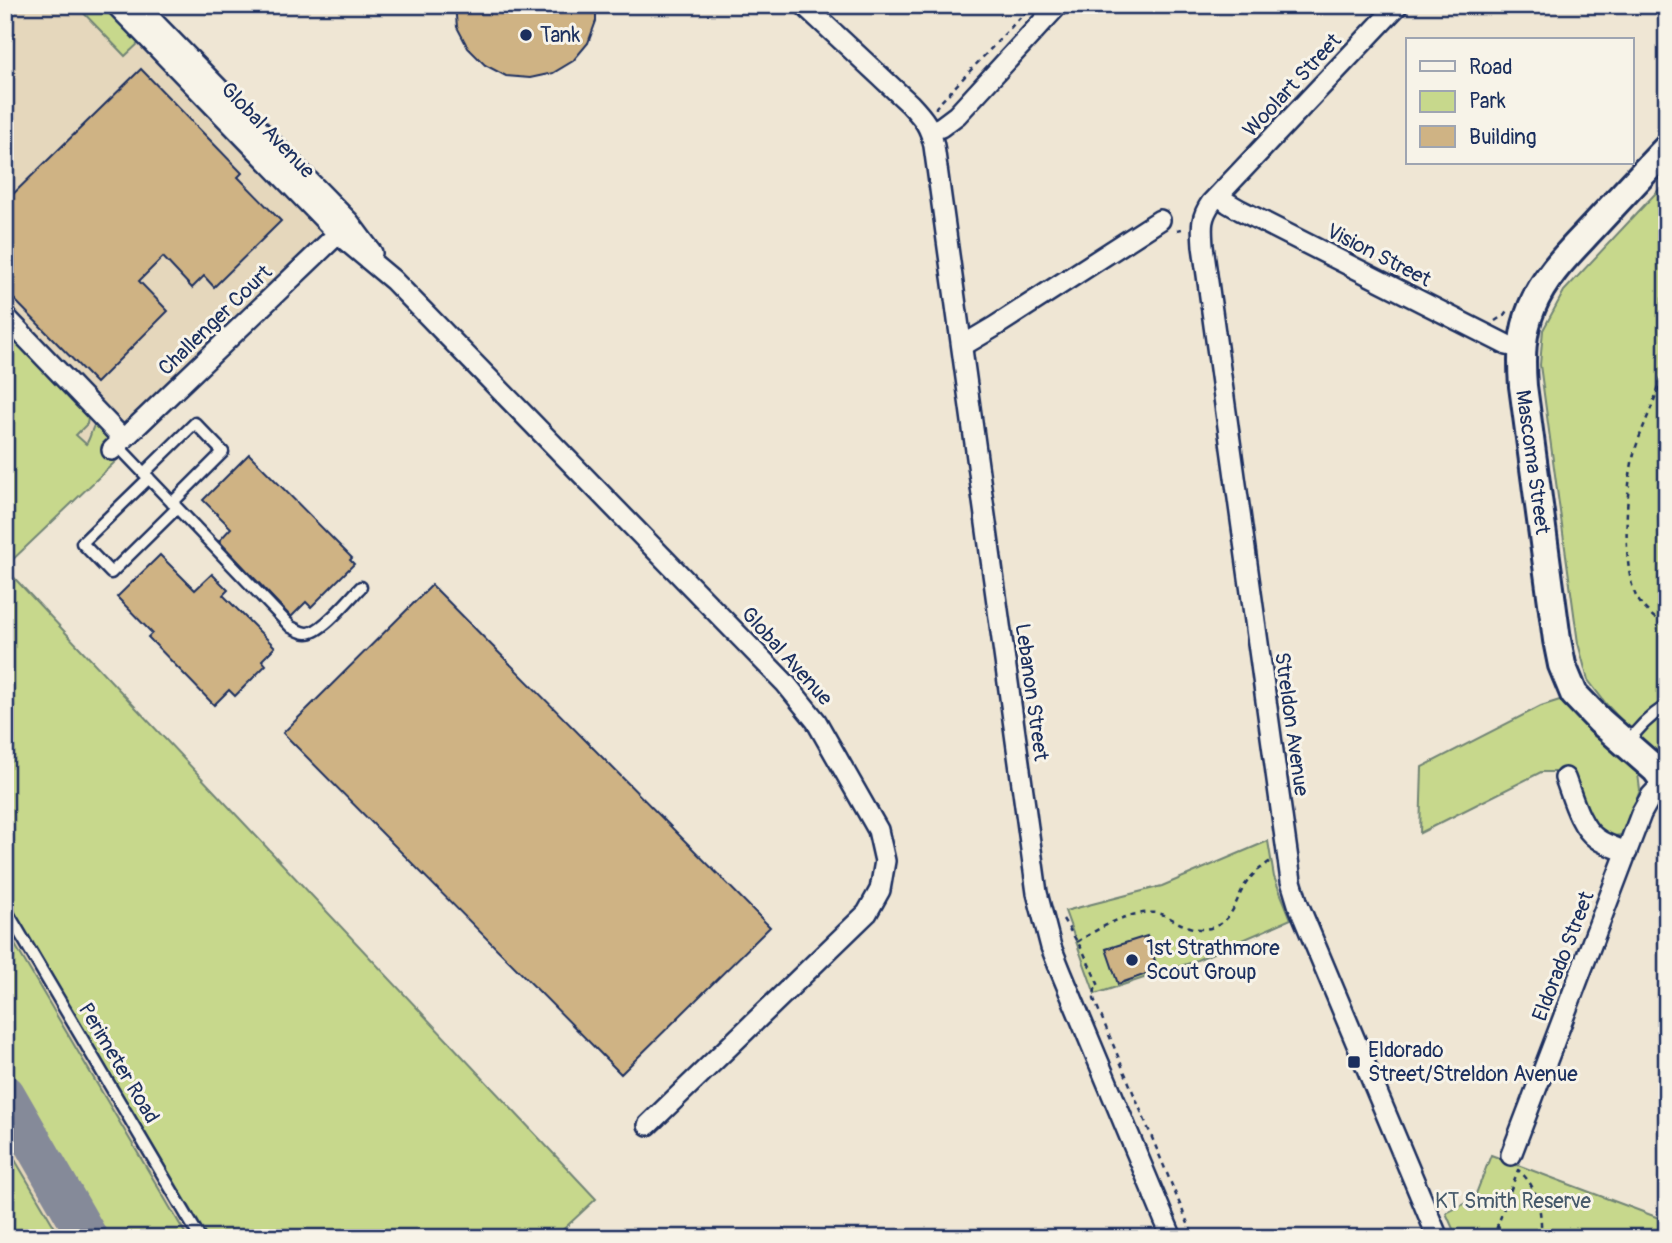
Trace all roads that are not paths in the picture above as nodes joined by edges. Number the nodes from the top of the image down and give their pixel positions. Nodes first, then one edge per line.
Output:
1 (116, 5) edge
2 (136, 5) edge
3 (804, 5) edge
4 (1058, 5) edge
5 (1398, 5) edge
6 (937, 128) junction
7 (1667, 148) edge
8 (1219, 195) junction
9 (1160, 219) dead end
10 (343, 228) junction
11 (5, 316) edge
12 (962, 346) junction
13 (1521, 348) junction
14 (117, 445) junction
15 (146, 476) junction
16 (174, 505) junction
17 (361, 587) dead end
18 (1667, 705) edge
19 (1627, 745) junction
20 (1565, 778) dead end
21 (1666, 783) edge
22 (1627, 852) junction
23 (5, 908) edge
24 (649, 1125) dead end
25 (1511, 1155) dead end
26 (200, 1238) edge
27 (1172, 1238) edge
28 (1438, 1238) edge

1 - 10 street, Global Avenue
2 - 10 street, Global Avenue
3 - 6 street
4 - 6 street
5 - 8 street, Woolart Street
6 - 12 street, Lebanon Street
7 - 13 main road, Mascoma Street
8 - 13 street, Vision Street
8 - 28 street, Streldon Avenue
9 - 12 street
10 - 14 street, Challenger Court
10 - 24 street, Global Avenue
11 - 14 street
12 - 27 street, Lebanon Street
13 - 19 main road, Mascoma Street
14 - 15 lane
15 - 16 lane
15 - 16 lane
15 - 16 lane
16 - 17 lane
18 - 19 lane
19 - 21 main road, Mascoma Street
20 - 22 street
21 - 22 street, Eldorado Street
22 - 25 street, Eldorado Street
23 - 26 lane, Perimeter Road

